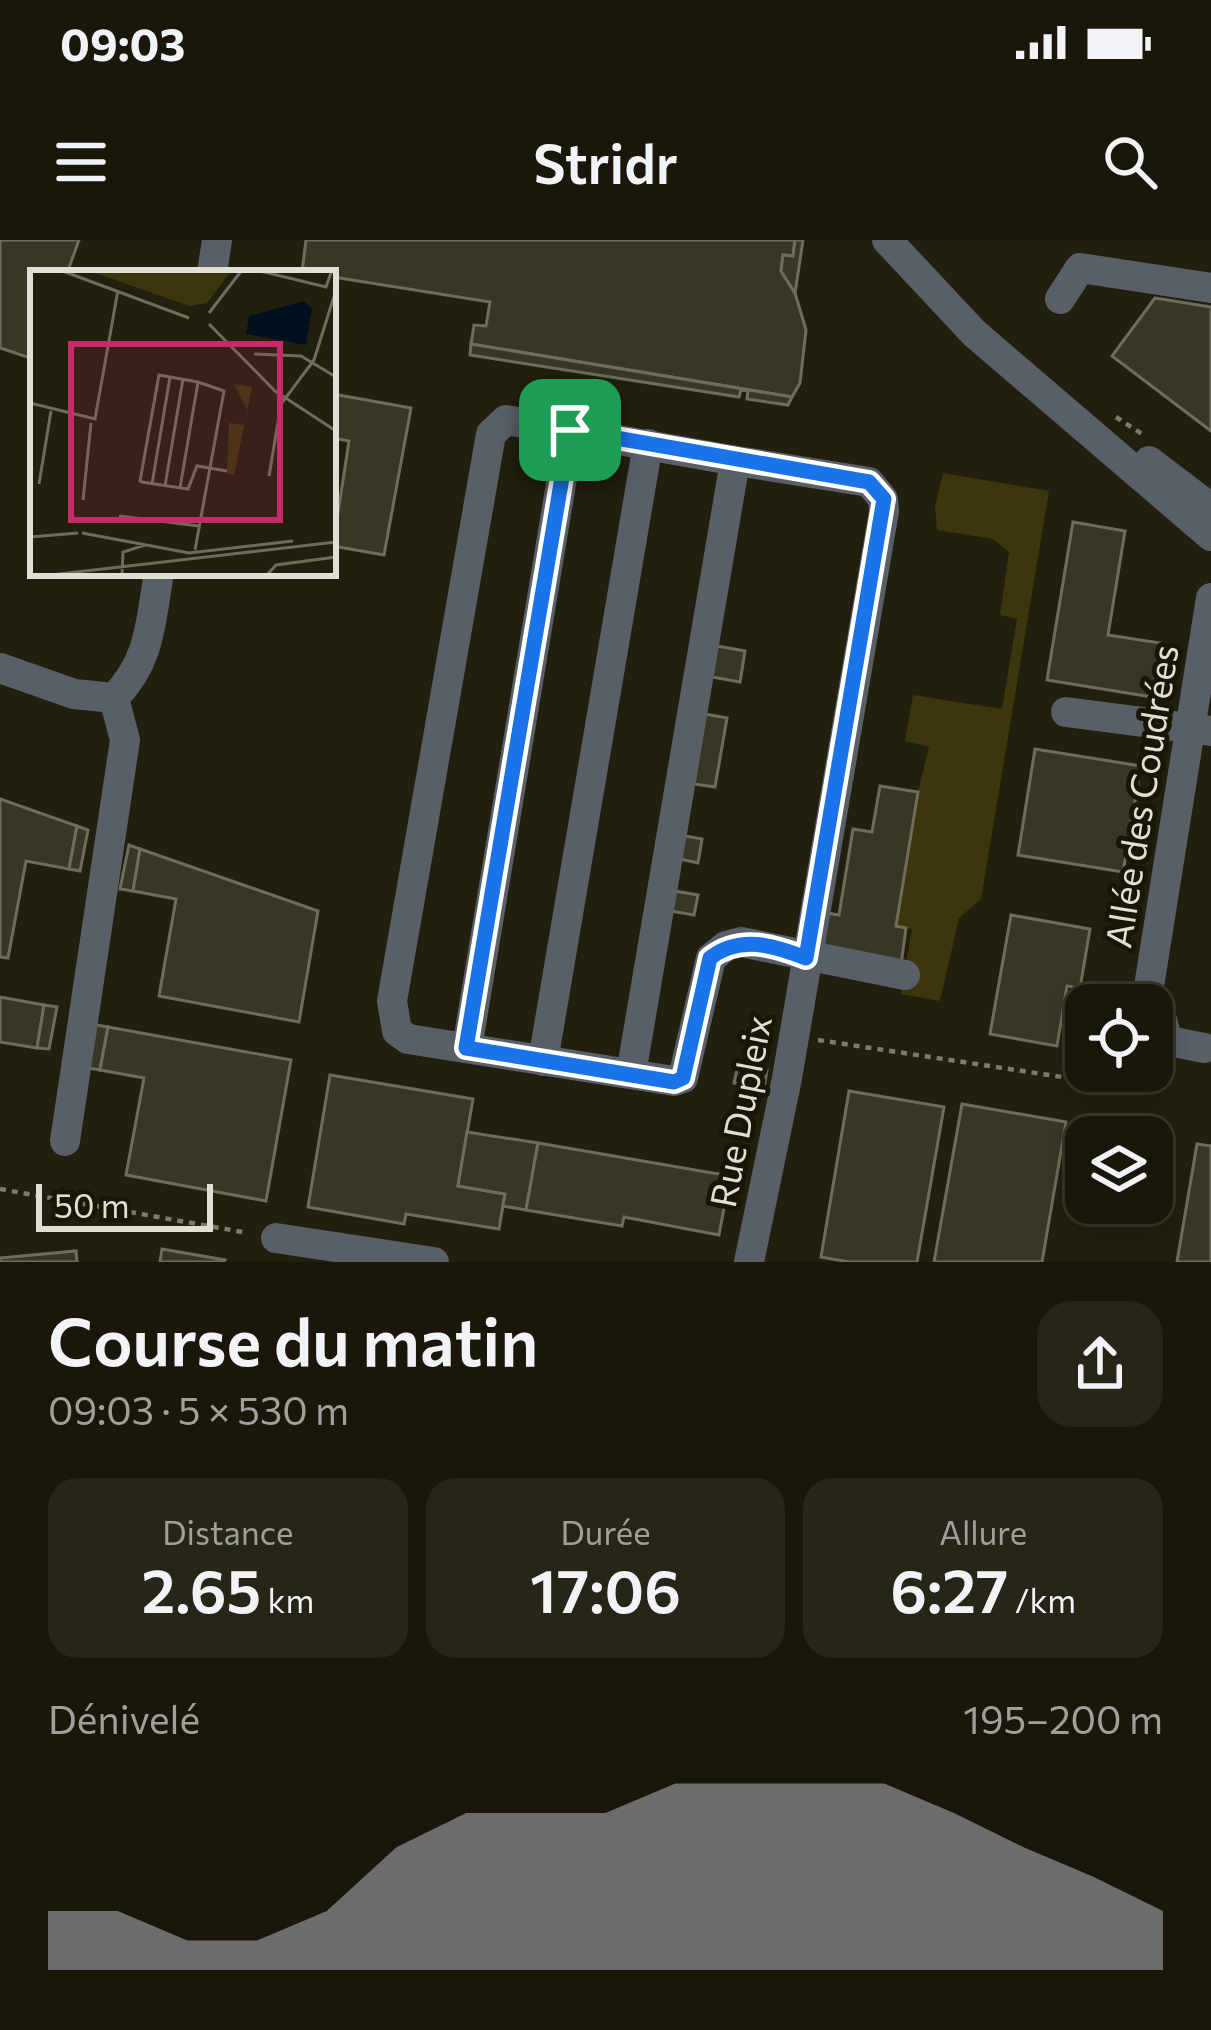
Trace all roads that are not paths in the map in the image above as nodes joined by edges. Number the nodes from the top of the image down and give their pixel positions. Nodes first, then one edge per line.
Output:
1 (218, 240) edge
2 (887, 240) edge
3 (213, 270) edge
4 (1211, 288) edge
5 (1060, 299) dead end
6 (1053, 404) junction
7 (570, 430) junction
8 (648, 444) junction
9 (731, 460) junction
10 (1211, 508) edge
11 (1211, 536) edge
12 (158, 576) edge
13 (1211, 598) edge
14 (0, 668) edge
15 (114, 698) junction
16 (1066, 712) dead end
17 (1201, 729) edge
18 (805, 966) junction
19 (904, 975) dead end
20 (1152, 984) edge
21 (466, 1048) junction
22 (1173, 1048) edge
23 (1204, 1048) dead end
24 (543, 1060) junction
25 (631, 1074) junction
26 (65, 1142) dead end
27 (276, 1238) road end
28 (434, 1262) edge
29 (749, 1262) edge

1 - 3 street
2 - 6 street
4 - 5 street
6 - 10 street
6 - 11 street
7 - 8 street
7 - 21 street
7 - 21 street
8 - 9 street
8 - 24 street
9 - 18 street, Rue Dupleix
9 - 25 street
12 - 15 street
13 - 17 street, Allée des Coudrées
14 - 15 street
15 - 26 street
16 - 17 street
17 - 20 street, Allée des Coudrées
18 - 19 street
18 - 25 street
18 - 29 street, Rue Dupleix
21 - 24 street
22 - 23 street
24 - 25 street
27 - 28 street

